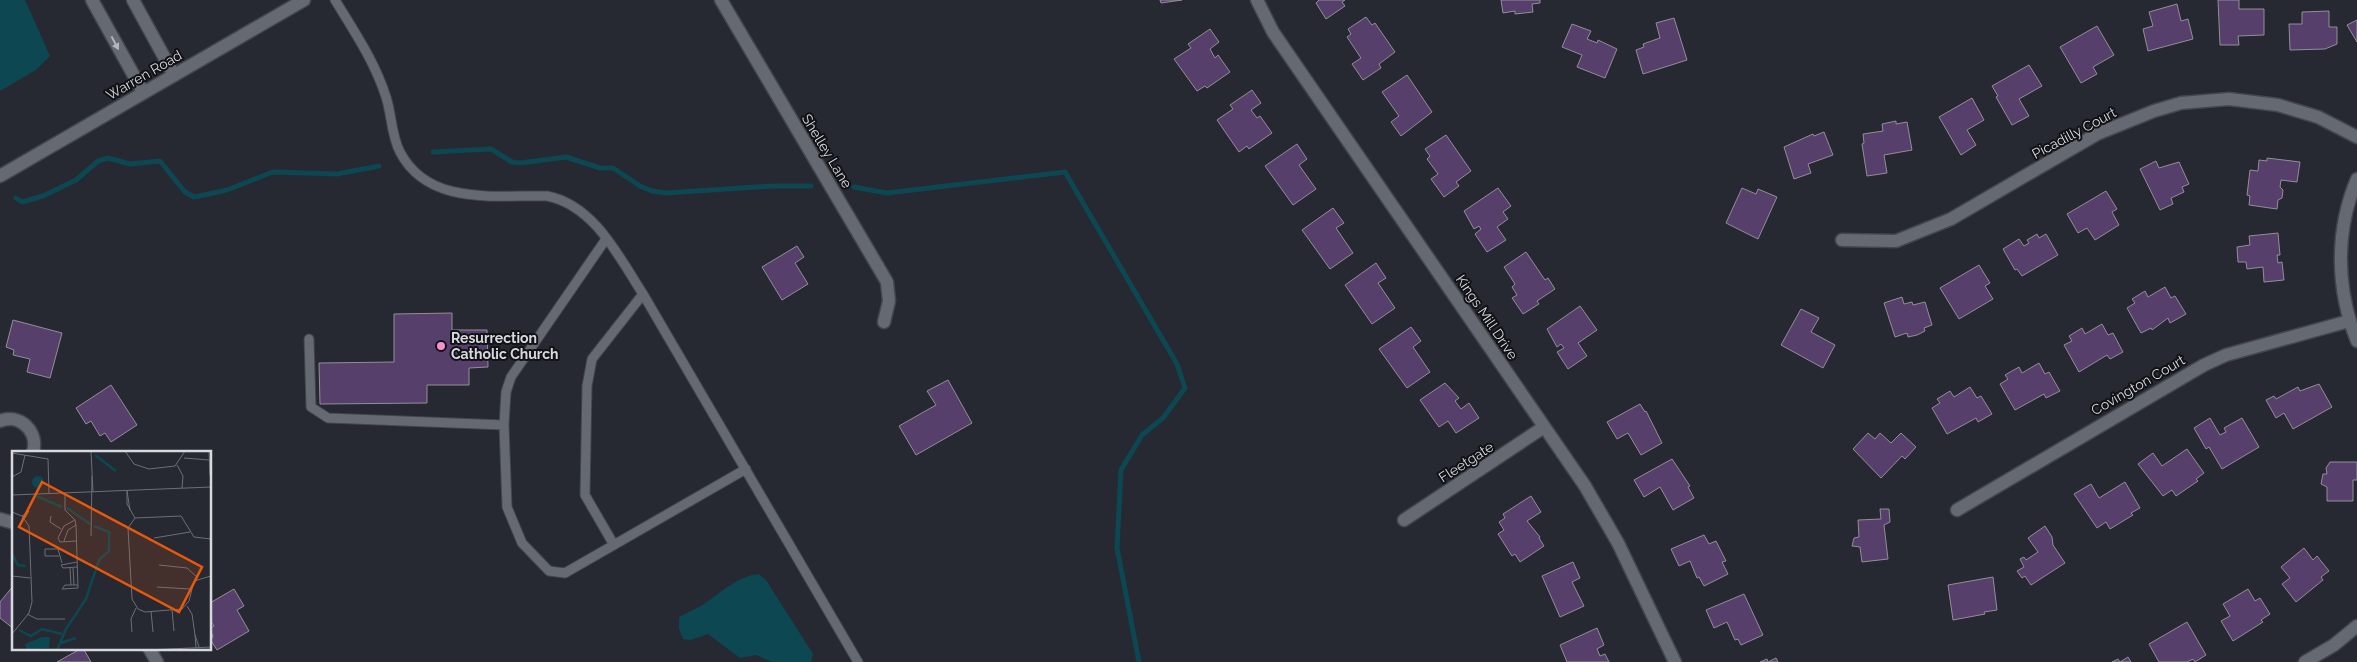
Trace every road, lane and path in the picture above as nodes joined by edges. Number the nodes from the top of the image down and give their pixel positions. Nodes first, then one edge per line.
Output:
1 (92, 0) edge
2 (133, 0) edge
3 (304, 0) edge
4 (335, 0) edge
5 (721, 0) edge
6 (1257, 0) edge
7 (174, 75) junction
8 (143, 92) junction
9 (2357, 136) edge
10 (0, 176) edge
11 (2357, 178) edge
12 (606, 239) junction
13 (1842, 240) dead end
14 (643, 294) junction
15 (2349, 321) junction
16 (884, 322) dead end
17 (309, 339) dead end
18 (2357, 341) edge
19 (0, 421) edge
20 (504, 425) junction
21 (1544, 427) junction
22 (33, 451) edge
23 (746, 469) junction
24 (1957, 510) dead end
25 (1404, 520) dead end
26 (614, 545) junction
27 (2357, 626) edge
28 (150, 650) edge
29 (157, 662) edge
30 (858, 662) edge
31 (1675, 662) edge
32 (2305, 662) edge

1 -> 8 street
2 - 7 street
3 - 7 street, Warren Road
4 - 12 lane
5 - 16 street, Shelley Lane
6 - 21 street, Kings Mill Drive
7 - 8 street, Warren Road
8 - 10 street, Warren Road
9 - 13 street, Picadilly Court
11 - 15 street
12 - 14 lane
12 - 20 lane
14 - 23 lane
14 - 26 lane
15 - 18 street
15 - 24 street, Covington Court
17 - 20 lane
19 - 22 street
20 - 26 lane
21 - 25 street, Fleetgate
21 - 31 street, Kings Mill Drive
23 - 26 lane
23 - 30 lane
27 - 32 street
28 - 29 street

